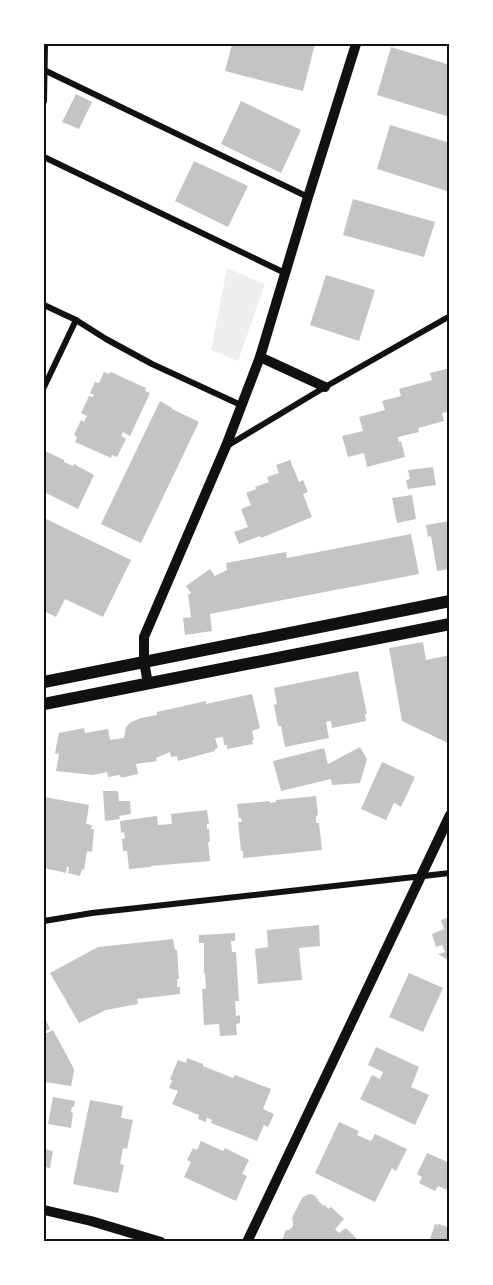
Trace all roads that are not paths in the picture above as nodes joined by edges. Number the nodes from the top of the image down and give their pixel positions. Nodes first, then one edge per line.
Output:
1 (45, 44) edge
2 (356, 44) edge
3 (44, 70) edge
4 (44, 101) edge
5 (44, 158) edge
6 (308, 197) junction
7 (285, 273) junction
8 (44, 305) edge
9 (450, 316) edge
10 (76, 320) junction
11 (261, 357) junction
12 (44, 387) edge
13 (325, 387) junction
14 (243, 406) junction
15 (226, 446) junction
16 (450, 601) edge
17 (450, 624) edge
18 (144, 661) junction
19 (44, 682) edge
20 (148, 684) junction
21 (44, 704) edge
22 (450, 815) edge
23 (450, 873) edge
24 (419, 876) junction
25 (44, 921) edge
26 (44, 1210) edge
27 (161, 1242) edge
28 (247, 1242) edge

1 - 3 street
2 - 6 street
3 - 4 street
3 - 6 street
5 - 7 street
6 - 7 street
7 - 11 street
8 - 10 street
9 - 13 street
10 - 12 street
10 - 14 street
11 - 13 street
11 - 14 street
13 - 15 street
14 - 15 street
15 - 18 street
16 - 18 main road
17 - 20 main road
18 - 19 main road
18 - 20 street
20 - 21 main road
22 - 24 street
23 - 24 street
24 - 25 street
24 - 28 street
26 - 27 street

